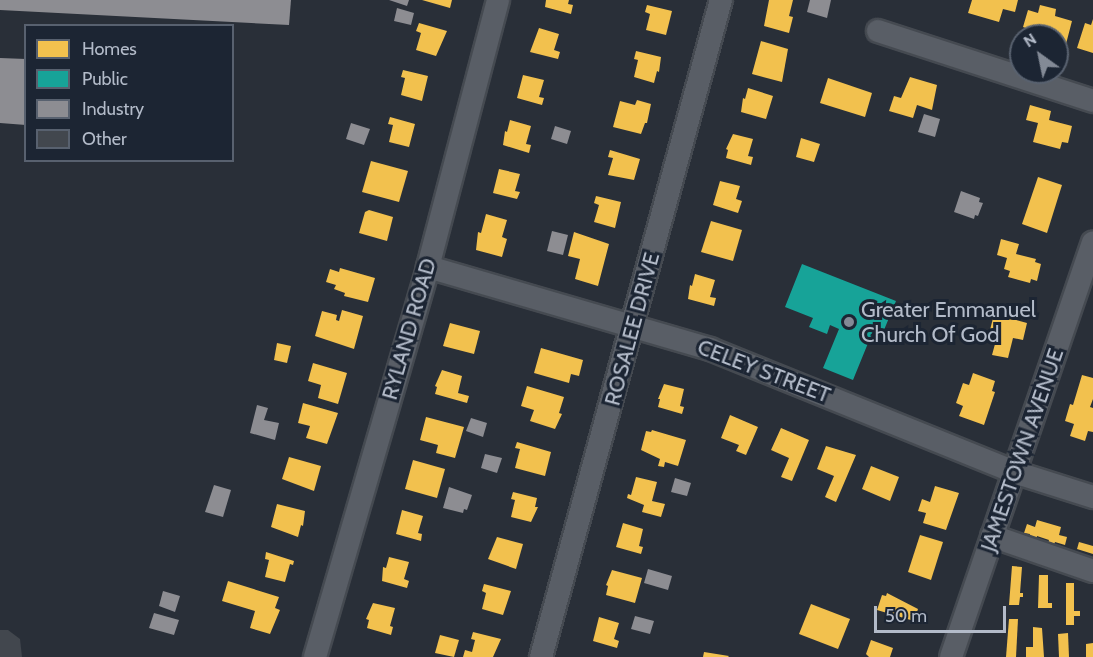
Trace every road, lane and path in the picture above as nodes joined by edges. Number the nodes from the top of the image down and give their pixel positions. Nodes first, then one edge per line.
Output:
1 (498, 0) edge
2 (721, 0) edge
3 (878, 31) dead end
4 (1093, 101) edge
5 (1093, 243) edge
6 (428, 267) junction
7 (633, 326) junction
8 (1014, 472) junction
9 (1093, 497) edge
10 (992, 536) junction
11 (1093, 571) edge
12 (315, 657) edge
13 (541, 657) edge
14 (951, 657) edge

1 - 6 street, RYLAND ROAD
2 - 7 street, ROSALEE DRIVE
3 - 4 street
5 - 8 street, JAMESTOWN AVENUE
6 - 7 street, CELEY STREET
6 - 12 street, RYLAND ROAD
7 - 8 street, CELEY STREET
7 - 13 street, ROSALEE DRIVE
8 - 9 street, CELEY STREET
8 - 10 street, JAMESTOWN AVENUE
10 - 11 street
10 - 14 street, JAMESTOWN AVENUE

